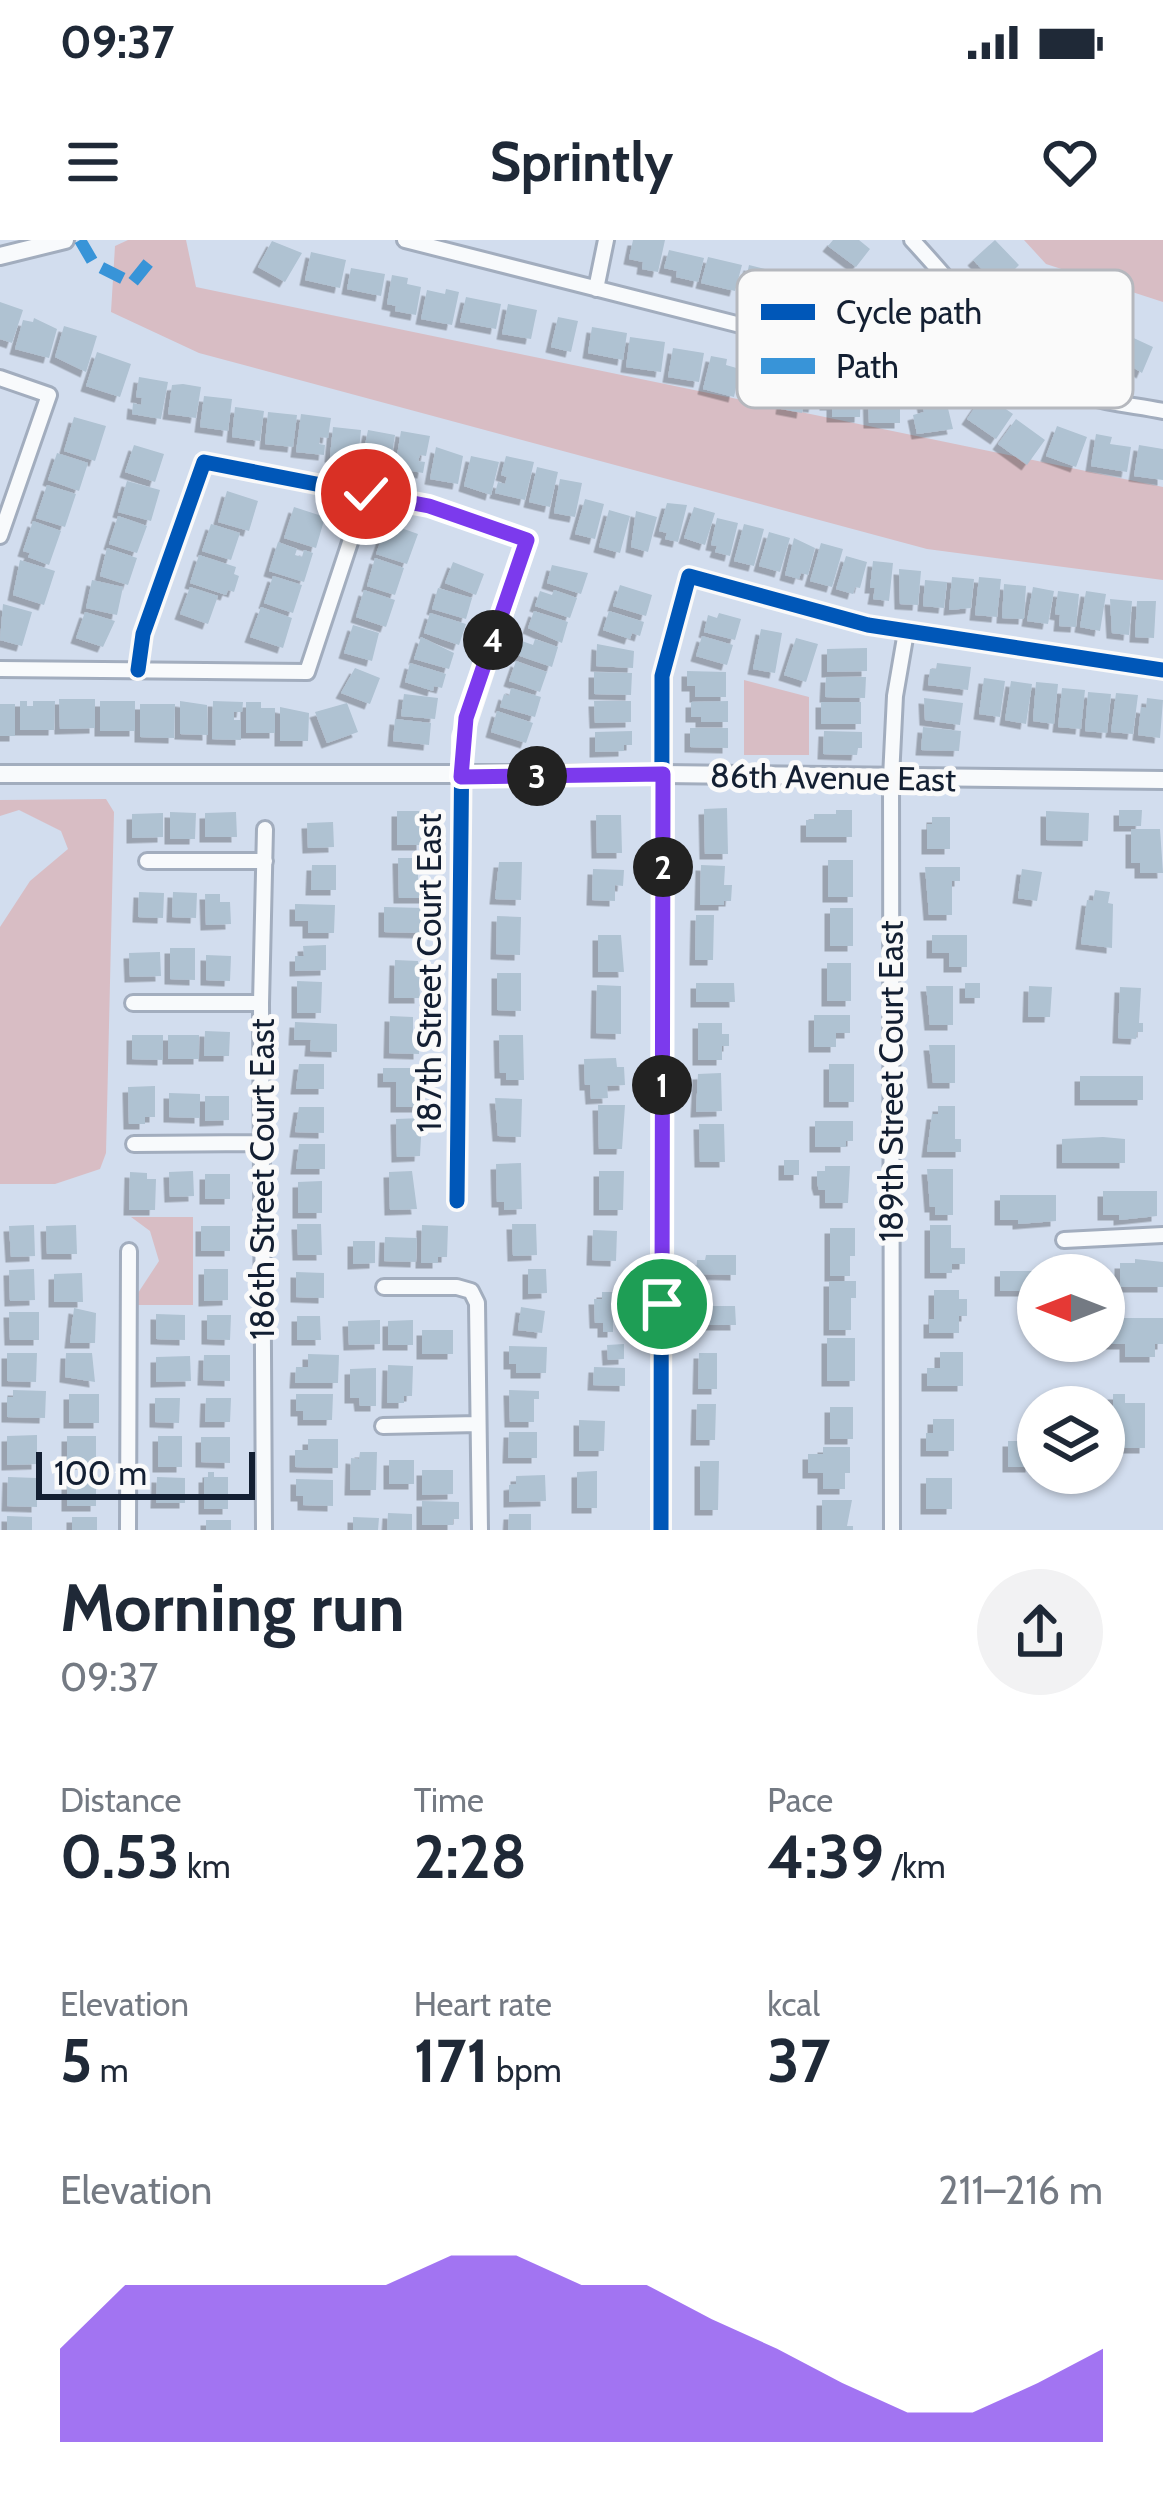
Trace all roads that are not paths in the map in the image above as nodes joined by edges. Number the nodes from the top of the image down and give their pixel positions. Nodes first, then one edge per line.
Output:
1 (65, 240) edge
2 (405, 240) edge
3 (606, 240) edge
4 (912, 240) edge
5 (0, 256) edge
6 (940, 270) edge
7 (596, 289) junction
8 (737, 325) edge
9 (0, 378) edge
10 (1133, 406) edge
11 (1163, 411) edge
12 (366, 494) junction
13 (0, 536) edge
14 (906, 632) junction
15 (0, 669) edge
16 (138, 670) junction
17 (1163, 670) edge
18 (0, 774) edge
19 (663, 774) junction
20 (461, 777) junction
21 (891, 778) junction
22 (1163, 781) edge
23 (265, 829) dead end
24 (147, 861) dead end
25 (265, 861) junction
26 (133, 1003) dead end
27 (261, 1003) junction
28 (262, 1143) junction
29 (134, 1144) dead end
30 (457, 1201) dead end
31 (1163, 1235) edge
32 (1064, 1240) dead end
33 (129, 1251) dead end
34 (384, 1287) dead end
35 (478, 1424) junction
36 (383, 1426) dead end
37 (128, 1530) edge
38 (264, 1530) edge
39 (480, 1530) edge
40 (661, 1530) edge
41 (892, 1530) edge

1 - 5 street
2 - 7 street
3 - 7 street
4 - 6 street
7 - 8 street
9 - 13 street
10 - 11 street
12 - 16 street
12 - 16 street
12 - 20 street, 187th Street Court East
14 - 17 street
14 - 19 street
14 - 21 street, 189th Street Court East
15 - 16 street
18 - 20 street, 86th Avenue East
19 - 20 street, 86th Avenue East
19 - 21 street, 86th Avenue East
19 - 40 street
20 - 30 street, 187th Street Court East
21 - 22 street, 86th Avenue East
21 - 41 street, 189th Street Court East
23 - 25 street, 186th Street Court East
24 - 25 street
25 - 27 street, 186th Street Court East
26 - 27 street
27 - 28 street, 186th Street Court East
28 - 29 street
28 - 38 street, 186th Street Court East
31 - 32 street
33 - 37 street
34 - 35 street
35 - 36 street
35 - 39 street

